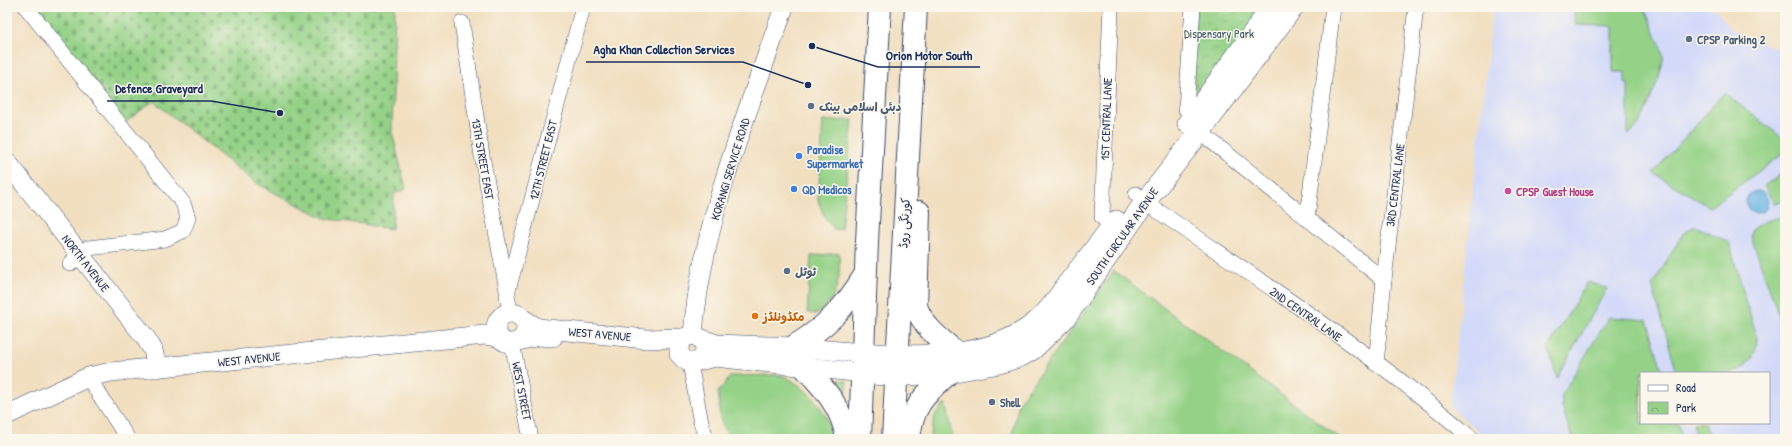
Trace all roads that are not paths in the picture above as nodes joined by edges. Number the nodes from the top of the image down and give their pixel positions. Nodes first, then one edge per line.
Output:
1 (26, 7) edge
2 (583, 7) edge
3 (784, 7) edge
4 (880, 7) edge
5 (916, 7) edge
6 (1111, 7) edge
7 (1193, 7) edge
8 (1272, 7) edge
9 (1293, 7) edge
10 (1333, 7) edge
11 (1416, 7) edge
12 (462, 23) dead end
13 (1197, 124) junction
14 (908, 147) junction
15 (7, 162) edge
16 (7, 183) edge
17 (1141, 198) junction
18 (1307, 219) junction
19 (1112, 227) junction
20 (75, 260) junction
21 (866, 274) junction
22 (1384, 280) junction
23 (507, 294) junction
24 (509, 329) junction
25 (792, 347) junction
26 (692, 348) junction
27 (954, 362) junction
28 (150, 363) junction
29 (863, 363) junction
30 (1376, 364) junction
31 (896, 366) junction
32 (805, 368) junction
33 (88, 377) junction
34 (7, 402) edge
35 (7, 415) edge
36 (128, 439) edge
37 (531, 439) edge
38 (706, 439) edge
39 (847, 439) edge
40 (860, 439) edge
41 (893, 439) edge
42 (909, 439) edge
43 (1472, 439) edge

1 - 20 street
2 - 23 street, 12TH STREET EAST
3 - 26 street, KORANGI SERVICE ROAD
4 - 21 main road
5 - 14 main road, کورنگی روڈ
6 - 19 street, 1ST CENTRAL LANE
7 - 13 street
8 - 13 main road, SOUTH CIRCULAR AVENUE
9 - 13 main road, SOUTH CIRCULAR AVENUE
10 - 18 street
11 - 22 street, 3RD CENTRAL LANE
12 - 23 street, 13TH STREET EAST
13 - 17 main road, SOUTH CIRCULAR AVENUE
13 - 18 street
14 - 27 main road
14 - 31 main road, کورنگی روڈ
15 - 20 street, NORTH AVENUE
16 - 20 street, NORTH AVENUE
17 - 19 main road, SOUTH CIRCULAR AVENUE
17 - 27 main road, SOUTH CIRCULAR AVENUE
17 - 30 street, 2ND CENTRAL LANE
18 - 22 street
19 - 27 main road, SOUTH CIRCULAR AVENUE
20 - 28 street, NORTH AVENUE
21 - 25 main road
21 - 29 main road
22 - 30 street, 3RD CENTRAL LANE
23 - 24 street, 12TH STREET EAST
24 - 26 street, WEST AVENUE
24 - 28 street, WEST AVENUE
24 - 37 street, WEST STREET
25 - 26 street, WEST AVENUE
25 - 29 street, WEST AVENUE
26 - 32 street, WEST AVENUE
26 - 38 street, KORANGI SERVICE ROAD
27 - 31 main road, SOUTH CIRCULAR AVENUE
27 - 42 main road
28 - 33 street, WEST AVENUE
28 - 34 street, WEST AVENUE
29 - 31 main road, SOUTH CIRCULAR AVENUE
29 - 32 street, WEST AVENUE
29 - 40 main road
30 - 43 street, 2ND CENTRAL LANE
31 - 41 main road, کورنگی روڈ
32 - 39 main road
33 - 35 street, WEST AVENUE
33 - 36 street

